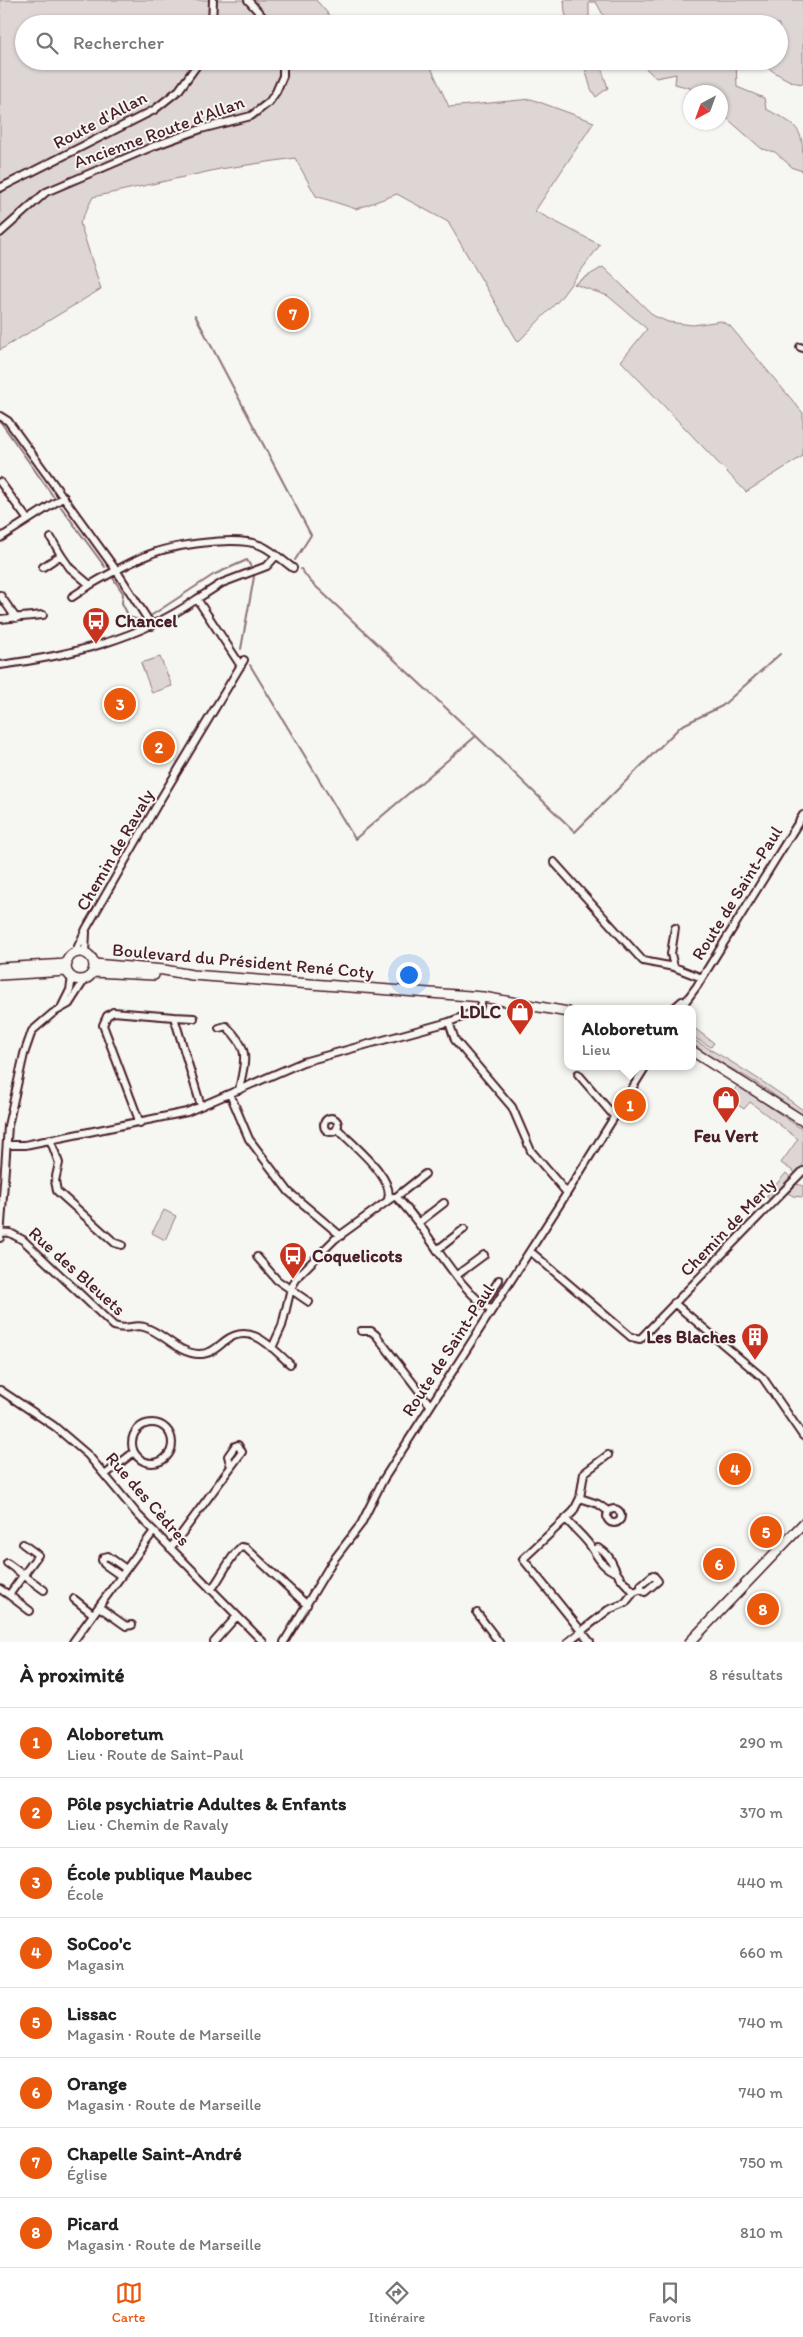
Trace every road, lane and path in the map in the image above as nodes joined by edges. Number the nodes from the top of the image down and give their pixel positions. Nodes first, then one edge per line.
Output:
1 (213, 0) edge
2 (248, 0) edge
3 (212, 15) edge
4 (261, 15) edge
5 (194, 70) edge
6 (283, 70) edge
7 (0, 188) edge
8 (0, 234) edge
9 (0, 416) edge
10 (0, 482) edge
11 (64, 497) junction
12 (28, 520) junction
13 (0, 538) edge
14 (51, 538) dead end
15 (61, 555) junction
16 (276, 556) junction
17 (43, 567) dead end
18 (293, 568) dead end
19 (116, 570) junction
20 (90, 585) junction
21 (0, 595) edge
22 (72, 597) dead end
23 (197, 599) junction
24 (43, 615) dead end
25 (16, 618) junction
26 (0, 619) edge
27 (152, 626) junction
28 (0, 665) edge
29 (803, 816) edge
30 (554, 862) dead end
31 (674, 928) dead end
32 (80, 953) junction
33 (674, 967) junction
34 (0, 968) edge
35 (94, 968) junction
36 (69, 971) junction
37 (0, 974) edge
38 (702, 978) junction
39 (85, 979) junction
40 (697, 986) junction
41 (482, 997) junction
42 (677, 1005) edge
43 (683, 1005) edge
44 (60, 1009) junction
45 (564, 1011) edge
46 (174, 1017) junction
47 (194, 1018) dead end
48 (449, 1022) junction
49 (219, 1028) dead end
50 (696, 1054) edge
51 (696, 1057) edge
52 (709, 1062) junction
53 (642, 1070) edge
54 (578, 1074) dead end
55 (239, 1090) junction
56 (230, 1094) junction
57 (201, 1106) junction
58 (614, 1116) junction
59 (801, 1120) edge
60 (140, 1123) junction
61 (337, 1128) dead end
62 (50, 1139) junction
63 (7, 1145) junction
64 (3, 1154) edge
65 (803, 1171) edge
66 (425, 1174) dead end
67 (568, 1193) junction
68 (396, 1197) junction
69 (388, 1199) junction
70 (444, 1202) dead end
71 (418, 1223) junction
72 (464, 1229) dead end
73 (0, 1232) edge
74 (341, 1236) junction
75 (0, 1238) edge
76 (122, 1245) dead end
77 (437, 1250) junction
78 (530, 1252) junction
79 (484, 1255) dead end
80 (257, 1256) dead end
81 (457, 1275) junction
82 (499, 1280) dead end
83 (291, 1288) junction
84 (309, 1302) dead end
85 (674, 1303) junction
86 (483, 1305) junction
87 (492, 1310) junction
88 (361, 1331) dead end
89 (272, 1348) junction
90 (290, 1364) dead end
91 (0, 1390) edge
92 (430, 1405) junction
93 (803, 1436) edge
94 (134, 1452) junction
95 (608, 1455) dead end
96 (231, 1467) dead end
97 (106, 1474) junction
98 (580, 1498) junction
99 (608, 1511) dead end
100 (566, 1519) junction
101 (803, 1524) edge
102 (154, 1532) junction
103 (23, 1544) dead end
104 (170, 1548) junction
105 (7, 1563) dead end
106 (126, 1569) junction
107 (23, 1575) junction
108 (121, 1576) junction
109 (0, 1589) edge
110 (641, 1589) dead end
111 (44, 1590) dead end
112 (211, 1590) junction
113 (634, 1592) junction
114 (9, 1595) junction
115 (74, 1599) dead end
116 (307, 1605) junction
117 (99, 1607) junction
118 (30, 1610) dead end
119 (476, 1613) dead end
120 (93, 1614) junction
121 (237, 1616) junction
122 (132, 1625) dead end
123 (582, 1631) junction
124 (73, 1642) edge
125 (214, 1642) edge
126 (263, 1642) edge
127 (284, 1642) edge
128 (499, 1642) edge
129 (568, 1642) edge
130 (590, 1642) edge
131 (690, 1642) edge

1 - 3 street
2 - 4 street
5 - 7 street, Route d'Allan
6 - 8 street, Ancienne Route d'Allan
9 - 11 street
10 - 12 street
11 - 12 street
11 - 19 street
12 - 13 street
14 - 15 street
15 - 17 street
15 - 20 street
16 - 18 street
16 - 19 street
16 - 23 street
19 - 20 street
19 - 27 street
20 - 22 street
21 - 25 street
23 - 27 street
23 - 32 street, Chemin de Ravaly
24 - 25 street
25 - 26 street
27 - 28 street
29 - 38 street, Route de Saint-Paul
30 - 33 street
31 - 33 street
32 - 35 main road
32 - 36 main road
33 - 38 street
34 - 36 main road
35 - 39 main road
35 - 41 main road, Boulevard du Président René Coty
36 - 37 main road
36 - 39 main road
36 - 44 street
38 - 40 street, Route de Saint-Paul
39 - 44 street
40 - 42 street, Route de Saint-Paul
40 - 43 street, Route de Saint-Paul
41 - 45 main road, Boulevard du Président René Coty
41 - 48 street
44 - 63 street
46 - 47 street
46 - 57 street
46 - 60 street
48 - 55 street
48 - 67 street
49 - 55 street
50 - 52 main road
51 - 52 main road
52 - 59 main road
53 - 58 street, Route de Saint-Paul
54 - 58 street
55 - 56 street
56 - 57 street
56 - 74 street
57 - 60 street
58 - 67 street, Route de Saint-Paul
60 - 62 street
61 - 69 street
62 - 63 street
62 - 76 street
63 - 64 street
64 - 73 street
65 - 85 street, Chemin de Merly
66 - 68 street
67 - 78 street, Route de Saint-Paul
68 - 69 street
68 - 71 street
69 - 74 street
70 - 71 street
71 - 77 street
72 - 77 street
73 - 75 street
73 - 89 street, Rue des Bleuets
74 - 83 street
77 - 81 street
78 - 85 street, Chemin de Merly
78 - 87 street, Route de Saint-Paul
79 - 81 street
80 - 83 street
81 - 86 street
82 - 86 street
83 - 84 street
83 - 89 street
85 - 93 street
86 - 87 street
87 - 92 street, Route de Saint-Paul
88 - 92 street
89 - 90 street, Rue des Bleuets
91 - 97 street, Rue des Cèdres
92 - 116 street, Route de Saint-Paul
94 - 94 street
94 - 97 street
95 - 98 street
96 - 104 street
97 - 102 street, Rue des Cèdres
98 - 99 street
98 - 100 street
100 - 113 street
100 - 123 street
101 - 131 main road
102 - 104 street, Rue des Cèdres
102 - 106 street
103 - 107 street
104 - 112 street, Rue des Cèdres
105 - 107 street
106 - 108 street
106 - 108 street
107 - 111 street
107 - 114 street
108 - 117 street
109 - 114 street
110 - 113 street
112 - 116 street
112 - 121 street, Rue des Cèdres
113 - 123 street
114 - 118 street
115 - 120 street
116 - 127 street, Route de Saint-Paul
117 - 120 street
117 - 122 street
119 - 128 street
120 - 124 street
121 - 125 street
121 - 126 street, Rue des Cèdres
123 - 129 street
123 - 130 street

